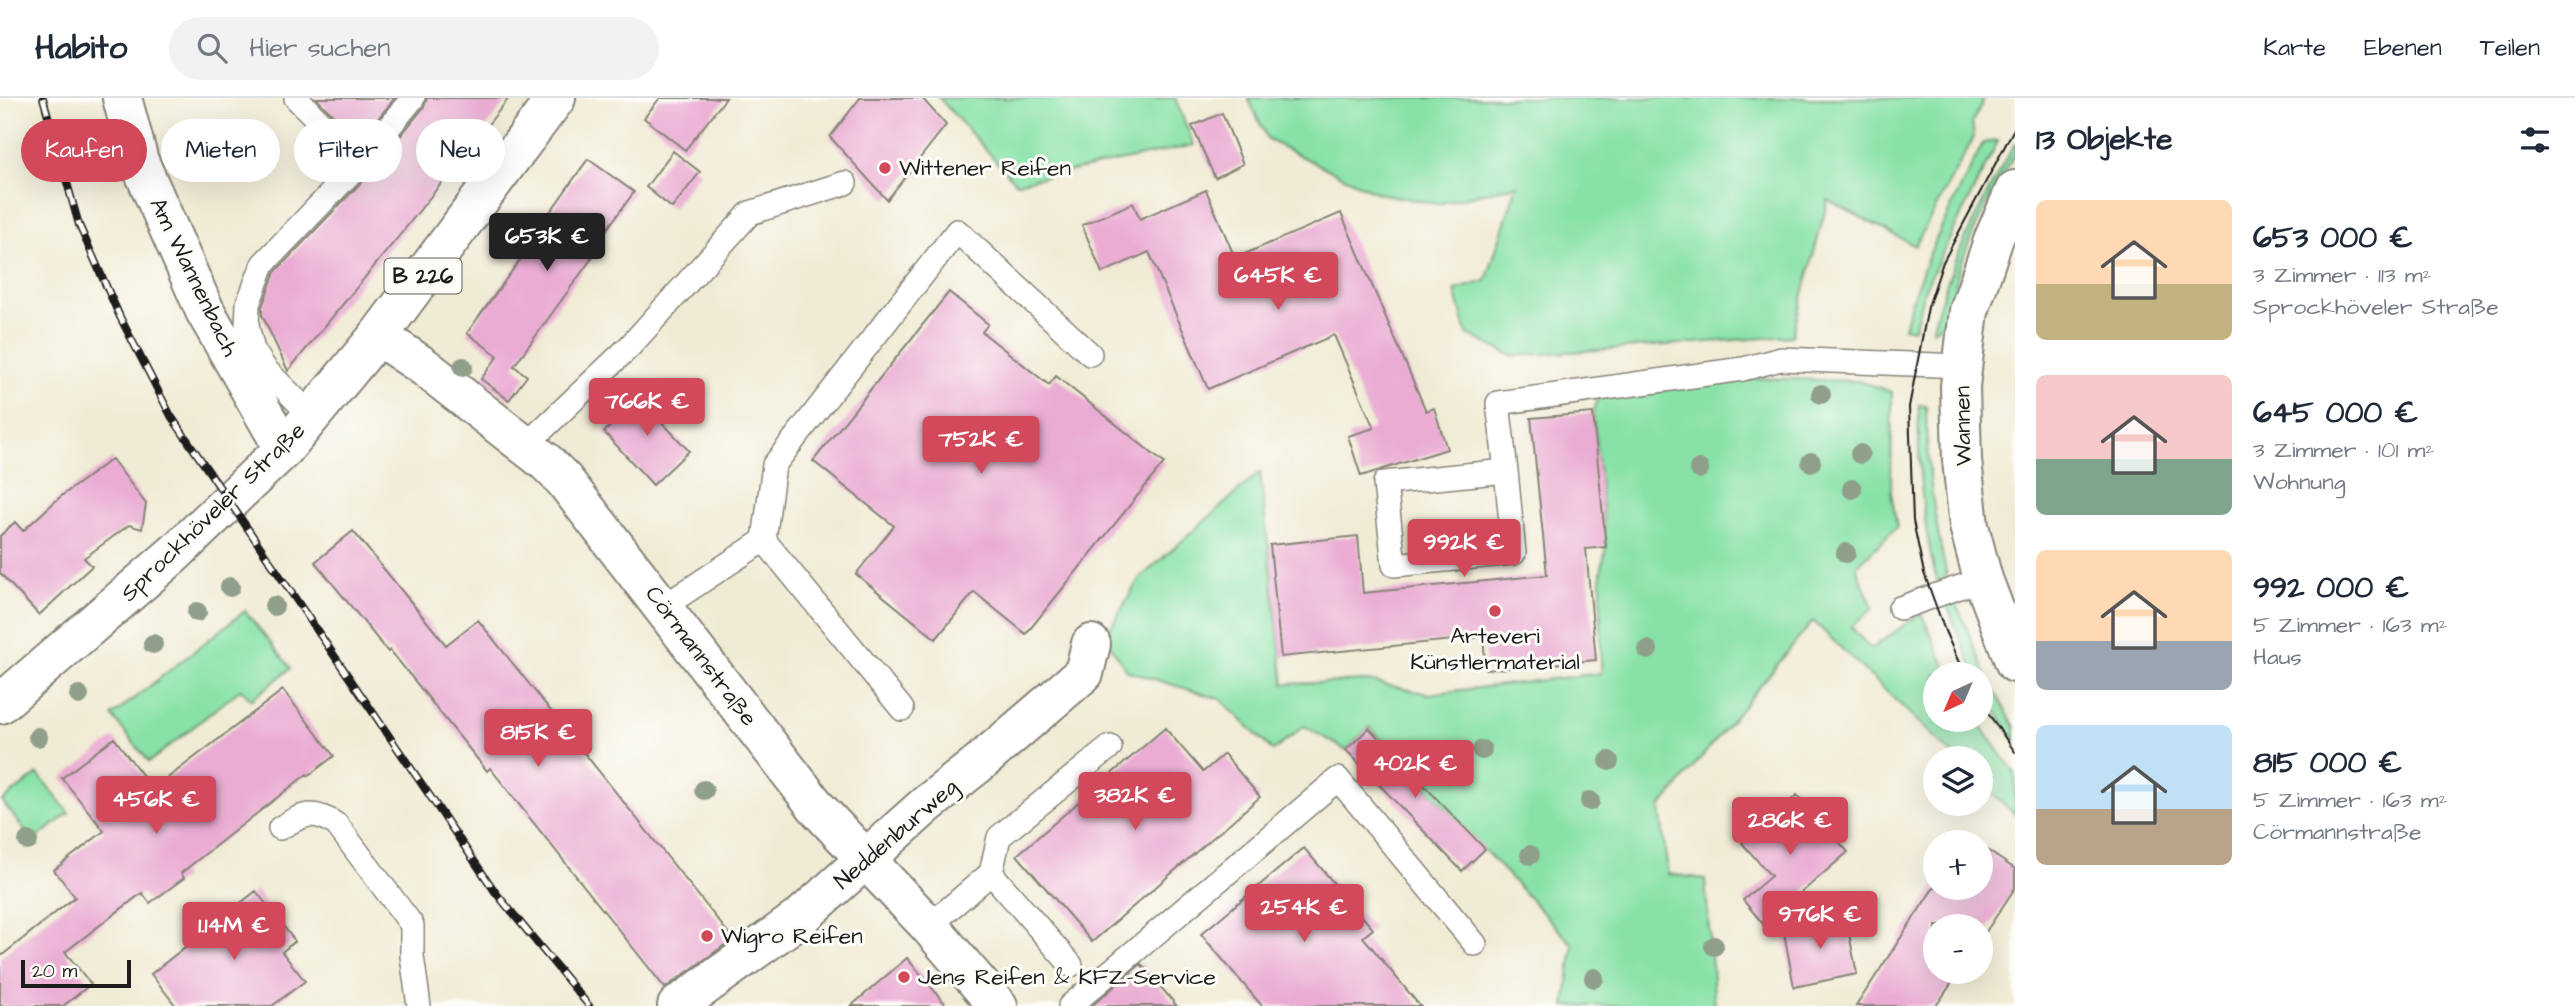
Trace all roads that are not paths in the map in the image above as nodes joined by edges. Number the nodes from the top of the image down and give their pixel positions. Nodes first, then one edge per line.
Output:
1 (122, 98) edge
2 (296, 98) edge
3 (413, 98) edge
4 (556, 98) edge
5 (317, 119) edge
6 (396, 119) edge
7 (342, 182) edge
8 (845, 183) dead end
9 (2015, 190) edge
10 (378, 336) junction
11 (1090, 354) dead end
12 (1962, 366) junction
13 (312, 416) junction
14 (526, 446) junction
15 (285, 449) junction
16 (1506, 471) junction
17 (764, 540) junction
18 (1983, 579) junction
19 (663, 607) junction
20 (1900, 608) dead end
21 (1091, 644) dead end
22 (2015, 663) edge
23 (0, 704) edge
24 (902, 709) dead end
25 (1110, 747) dead end
26 (280, 828) dead end
27 (866, 859) junction
28 (991, 873) junction
29 (929, 926) junction
30 (1475, 944) dead end
31 (1071, 965) dead end
32 (419, 1006) edge
33 (677, 1006) edge
34 (998, 1006) edge
35 (1070, 1006) edge

1 - 15 street, Am Wannenbach
2 - 5 lane
3 - 6 lane
4 - 10 street, Sprockhöveler Straße / B 226
7 - 13 lane
8 - 14 lane
9 - 12 street, Wannen
10 - 13 street, Sprockhöveler Straße / B 226
10 - 14 street, Cörmannstraße
11 - 17 lane
12 - 16 lane
12 - 18 street, Wannen
13 - 15 street, Sprockhöveler Straße / B 226
14 - 19 street, Cörmannstraße
15 - 23 street, Sprockhöveler Straße / B 226
16 - 16 lane
17 - 19 lane
17 - 24 lane
18 - 20 lane
18 - 22 street, Wannen
19 - 27 street, Cörmannstraße
21 - 27 street, Neddenburweg
25 - 28 lane
26 - 32 lane
27 - 29 street, Cörmannstraße
27 - 33 street, Neddenburweg
28 - 29 lane
28 - 31 lane
29 - 34 street, Cörmannstraße
30 - 35 lane

